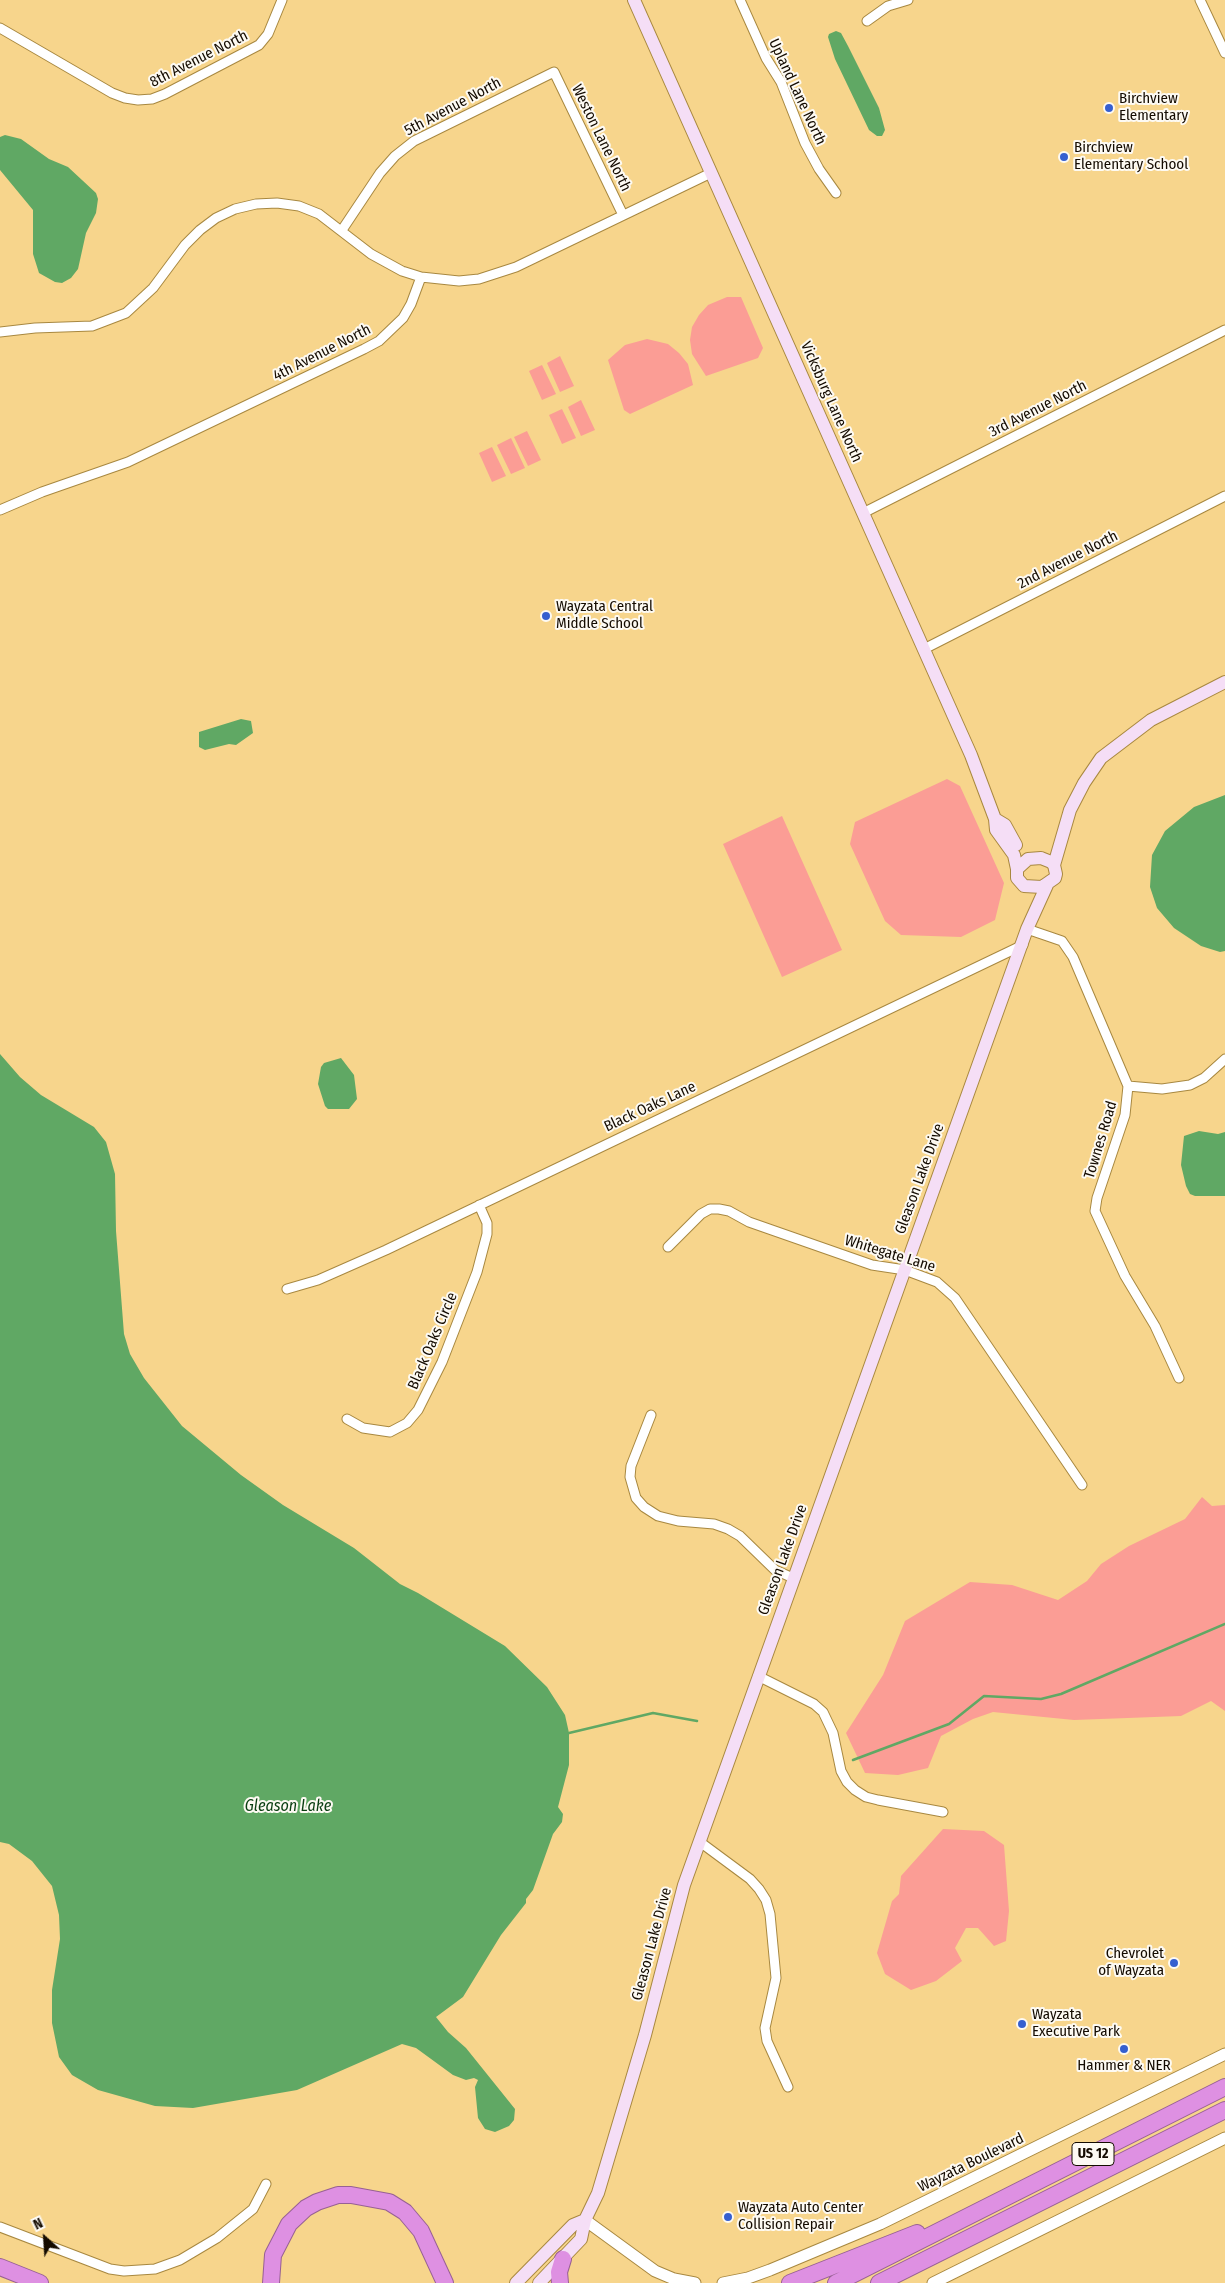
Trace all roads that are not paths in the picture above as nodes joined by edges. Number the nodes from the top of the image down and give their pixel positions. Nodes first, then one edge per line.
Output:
1 (282, 0) edge
2 (634, 0) edge
3 (740, 0) edge
4 (908, 0) edge
5 (1200, 0) edge
6 (867, 21) dead end
7 (0, 28) edge
8 (1225, 53) edge
9 (554, 72) joint
10 (711, 173) junction
11 (836, 193) dead end
12 (624, 215) junction
13 (342, 230) junction
14 (420, 277) junction
15 (1225, 330) edge
16 (0, 332) edge
17 (1225, 496) edge
18 (0, 510) edge
19 (863, 513) junction
20 (924, 649) junction
21 (1225, 682) edge
22 (995, 819) junction
23 (1028, 860) junction
24 (1050, 862) junction
25 (1017, 869) junction
26 (1047, 885) junction
27 (1028, 888) junction
28 (1030, 923) junction
29 (1023, 945) junction
30 (1225, 1059) edge
31 (1128, 1086) junction
32 (479, 1205) junction
33 (668, 1247) dead end
34 (905, 1270) junction
35 (287, 1289) dead end
36 (1180, 1378) dead end
37 (651, 1415) dead end
38 (347, 1419) dead end
39 (1082, 1484) dead end
40 (793, 1578) junction
41 (758, 1676) junction
42 (943, 1812) dead end
43 (700, 1842) junction
44 (1225, 2054) edge
45 (788, 2087) dead end
46 (1225, 2087) edge
47 (1225, 2110) edge
48 (1225, 2138) edge
49 (266, 2184) dead end
50 (1032, 2207) junction
51 (586, 2220) junction
52 (960, 2221) junction
53 (0, 2227) edge
54 (563, 2259) junction
55 (0, 2267) edge
56 (40, 2283) edge
57 (271, 2283) edge
58 (445, 2283) edge
59 (516, 2283) edge
60 (539, 2283) edge
61 (560, 2283) edge
62 (695, 2283) edge
63 (723, 2283) edge
64 (790, 2283) edge
65 (836, 2283) edge
66 (879, 2283) edge
67 (902, 2283) edge
68 (933, 2283) edge

1 - 7 street, 8th Avenue North
2 - 10 main road, Vicksburg Lane North
3 - 11 street, Upland Lane North
4 - 6 street
5 - 8 street
9 - 12 street, Weston Lane North
9 - 13 street, 5th Avenue North
10 - 12 street
10 - 19 main road, Vicksburg Lane North
12 - 14 street
13 - 14 street
13 - 16 street
14 - 18 street, 4th Avenue North
15 - 19 street, 3rd Avenue North
17 - 20 street, 2nd Avenue North
19 - 20 main road, Vicksburg Lane North
20 - 22 main road, Vicksburg Lane North
21 - 24 main road
22 - 23 main road, Vicksburg Lane North
22 - 25 main road, Vicksburg Lane North
23 - 24 main road
23 - 25 main road
24 - 26 main road
25 - 27 main road
26 - 27 main road
26 - 28 main road, Gleason Lake Drive
27 - 28 main road, Gleason Lake Drive
28 - 29 main road, Gleason Lake Drive
28 - 31 street, Townes Road
29 - 32 street, Black Oaks Lane
29 - 34 main road, Gleason Lake Drive
30 - 31 street
31 - 36 street, Townes Road
32 - 35 street, Black Oaks Lane
32 - 38 street, Black Oaks Circle
33 - 34 street, Whitegate Lane
34 - 39 street, Whitegate Lane
34 - 40 main road, Gleason Lake Drive
37 - 40 street
40 - 41 main road, Gleason Lake Drive
41 - 42 street
41 - 43 main road, Gleason Lake Drive
43 - 45 street
43 - 51 main road, Gleason Lake Drive
44 - 63 street, Wayzata Boulevard
46 - 52 highway, US 12
47 - 50 highway, US 12
48 - 68 street
49 - 53 street
50 - 66 highway, US 12
50 - 67 highway
51 - 54 main road, Gleason Lake Drive
51 - 59 main road
51 - 62 street
52 - 64 highway
52 - 65 highway, US 12
54 - 60 main road, Gleason Lake Drive
54 - 61 highway
55 - 56 highway
57 - 58 highway

